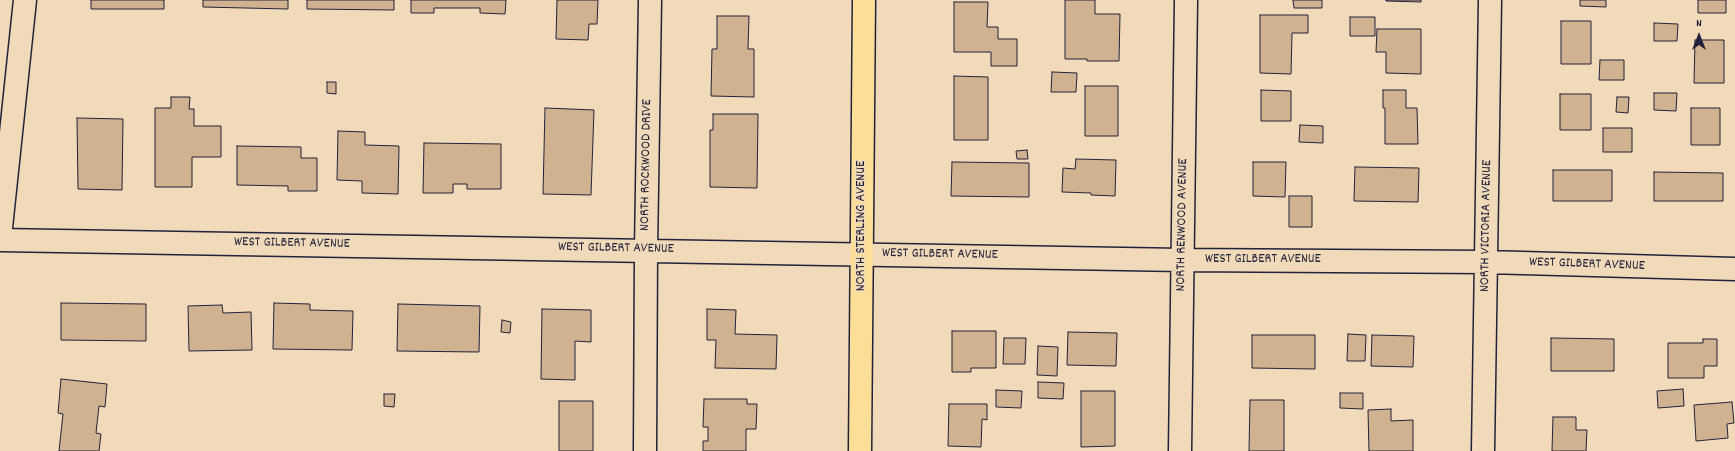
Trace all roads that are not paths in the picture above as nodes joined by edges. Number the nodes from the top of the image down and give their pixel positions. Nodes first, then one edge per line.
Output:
1 (25, 0) edge
2 (650, 0) edge
3 (864, 0) edge
4 (1186, 0) edge
5 (1490, 0) edge
6 (0, 238) edge
7 (646, 250) junction
8 (863, 253) junction
9 (1182, 260) junction
10 (1487, 262) junction
11 (1735, 269) edge
12 (645, 451) edge
13 (860, 451) edge
14 (1180, 451) edge
15 (1483, 451) edge

1 - 6 street
2 - 7 street, NORTH ROCKWOOD DRIVE
3 - 8 main road, NORTH STERLING AVENUE
4 - 9 street, NORTH RENWOOD AVENUE
5 - 10 street, NORTH VICTORIA AVENUE
6 - 7 street, WEST GILBERT AVENUE
7 - 8 street, WEST GILBERT AVENUE
7 - 12 street, NORTH ROCKWOOD DRIVE
8 - 9 street, WEST GILBERT AVENUE
8 - 13 main road, NORTH STERLING AVENUE
9 - 10 street, WEST GILBERT AVENUE
9 - 14 street, NORTH RENWOOD AVENUE
10 - 11 street, WEST GILBERT AVENUE
10 - 15 street, NORTH VICTORIA AVENUE

